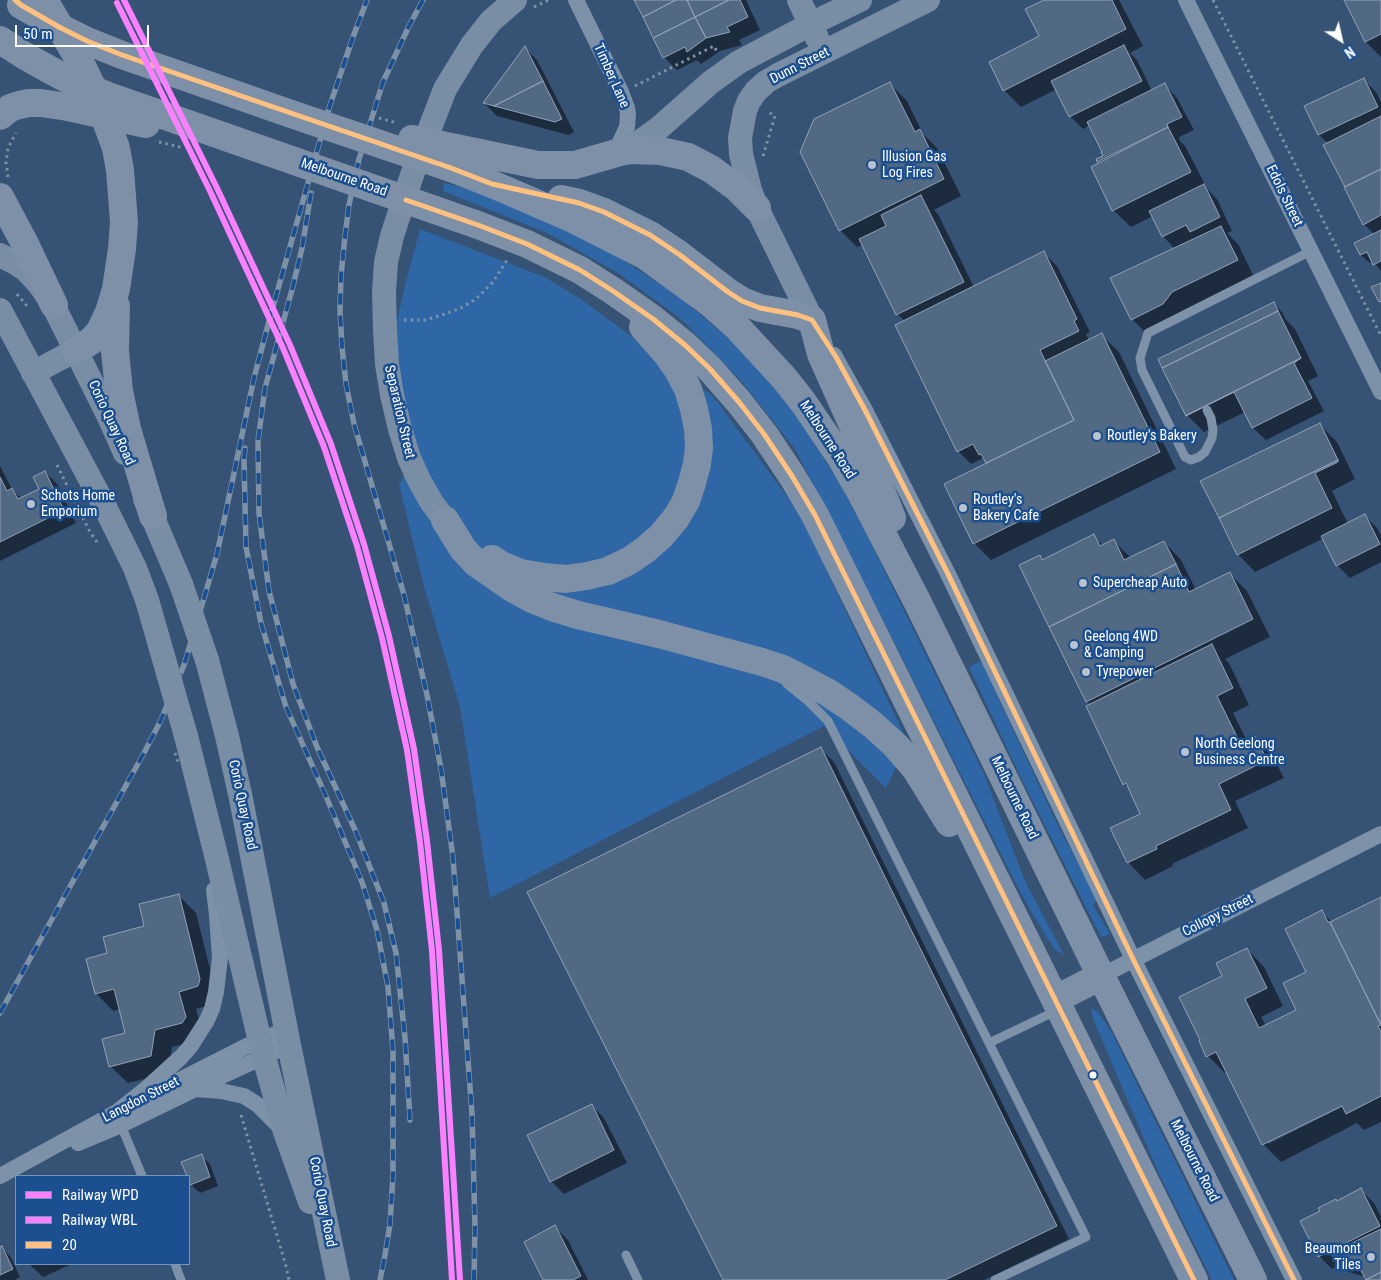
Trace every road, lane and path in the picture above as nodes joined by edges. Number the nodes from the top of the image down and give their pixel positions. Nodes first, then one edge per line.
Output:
1 (515, 0) edge
2 (576, 0) edge
3 (799, 0) edge
4 (860, 0) edge
5 (928, 0) edge
6 (1186, 0) edge
7 (1213, 0) edge
8 (27, 2) edge
9 (811, 24) junction
10 (0, 40) edge
11 (824, 53) junction
12 (726, 70) junction
13 (622, 94) junction
14 (749, 100) junction
15 (0, 116) edge
16 (243, 143) junction
17 (518, 151) dead end
18 (526, 152) dead end
19 (617, 153) junction
20 (454, 158) junction
21 (761, 161) dead end
22 (492, 184) junction
23 (0, 197) edge
24 (757, 208) junction
25 (1311, 250) junction
26 (0, 255) edge
27 (580, 270) junction
28 (116, 289) junction
29 (54, 305) junction
30 (0, 310) edge
31 (812, 320) junction
32 (1381, 336) edge
33 (76, 350) junction
34 (33, 374) junction
35 (1381, 392) edge
36 (1207, 410) dead end
37 (153, 516) junction
38 (445, 520) junction
39 (917, 601) junction
40 (758, 661) junction
41 (204, 806) junction
42 (1381, 834) edge
43 (1012, 911) junction
44 (1133, 960) junction
45 (1101, 976) junction
46 (1058, 1004) junction
47 (288, 1037) junction
48 (989, 1043) junction
49 (262, 1048) junction
50 (194, 1089) junction
51 (118, 1116) junction
52 (285, 1132) junction
53 (142, 1175) edge
54 (626, 1255) dead end
55 (174, 1265) edge
56 (181, 1280) edge
57 (336, 1280) edge
58 (638, 1280) edge
59 (995, 1280) edge
60 (1194, 1280) edge
61 (1253, 1280) edge
62 (1294, 1280) edge

1 - 38 main road, Separation Street
2 - 13 street, Timber Lane
3 - 9 main road
4 - 9 main road
5 - 11 main road, Dunn Street
6 - 25 street, Edols Street
7 - 32 path
8 - 20 highway, bridge
8 - 28 highway
9 - 11 main road
9 - 12 main road
10 - 16 highway, Melbourne Road, bridge
11 - 14 main road, Dunn Street
12 - 13 path
12 - 19 main road
13 - 19 street, Timber Lane
14 - 21 path
14 - 24 main road, Dunn Street
15 - 16 highway, bridge
16 - 27 highway, Melbourne Road, bridge
17 - 18 path
19 - 20 highway
19 - 24 highway
20 - 22 highway, Melbourne Road
22 - 31 highway
22 - 39 highway, Melbourne Road
23 - 29 highway
24 - 31 main road, Dunn Street
25 - 35 street, Edols Street
25 - 36 lane
26 - 29 main road, Corio Quay Road
27 - 38 highway
27 - 43 highway, Melbourne Road
28 - 33 highway
28 - 37 highway
29 - 33 main road, Corio Quay Road
30 - 34 main road, Corio Quay Road
31 - 39 highway
31 - 44 street
33 - 34 main road
33 - 37 main road, Corio Quay Road
34 - 41 main road, Corio Quay Road, bridge
37 - 47 main road, Corio Quay Road, bridge
38 - 40 highway
39 - 45 highway, Melbourne Road
40 - 43 highway
40 - 48 lane
41 - 49 main road, Corio Quay Road
41 - 51 street
42 - 44 street, Collopy Street
43 - 46 highway, Melbourne Road
44 - 45 street, Collopy Street
44 - 62 street
45 - 46 highway, Collopy Street
45 - 61 highway, Melbourne Road
46 - 48 lane
46 - 60 highway, Melbourne Road
47 - 49 street, Langdon Street
47 - 57 main road, Corio Quay Road
48 - 59 lane
49 - 50 street, Langdon Street
49 - 51 street, Langdon Street
49 - 52 main road, Corio Quay Road
50 - 51 street, Langdon Street
50 - 52 street
51 - 51 street, Langdon Street
51 - 53 lane
52 - 57 main road, Corio Quay Road
54 - 58 lane
55 - 56 lane

